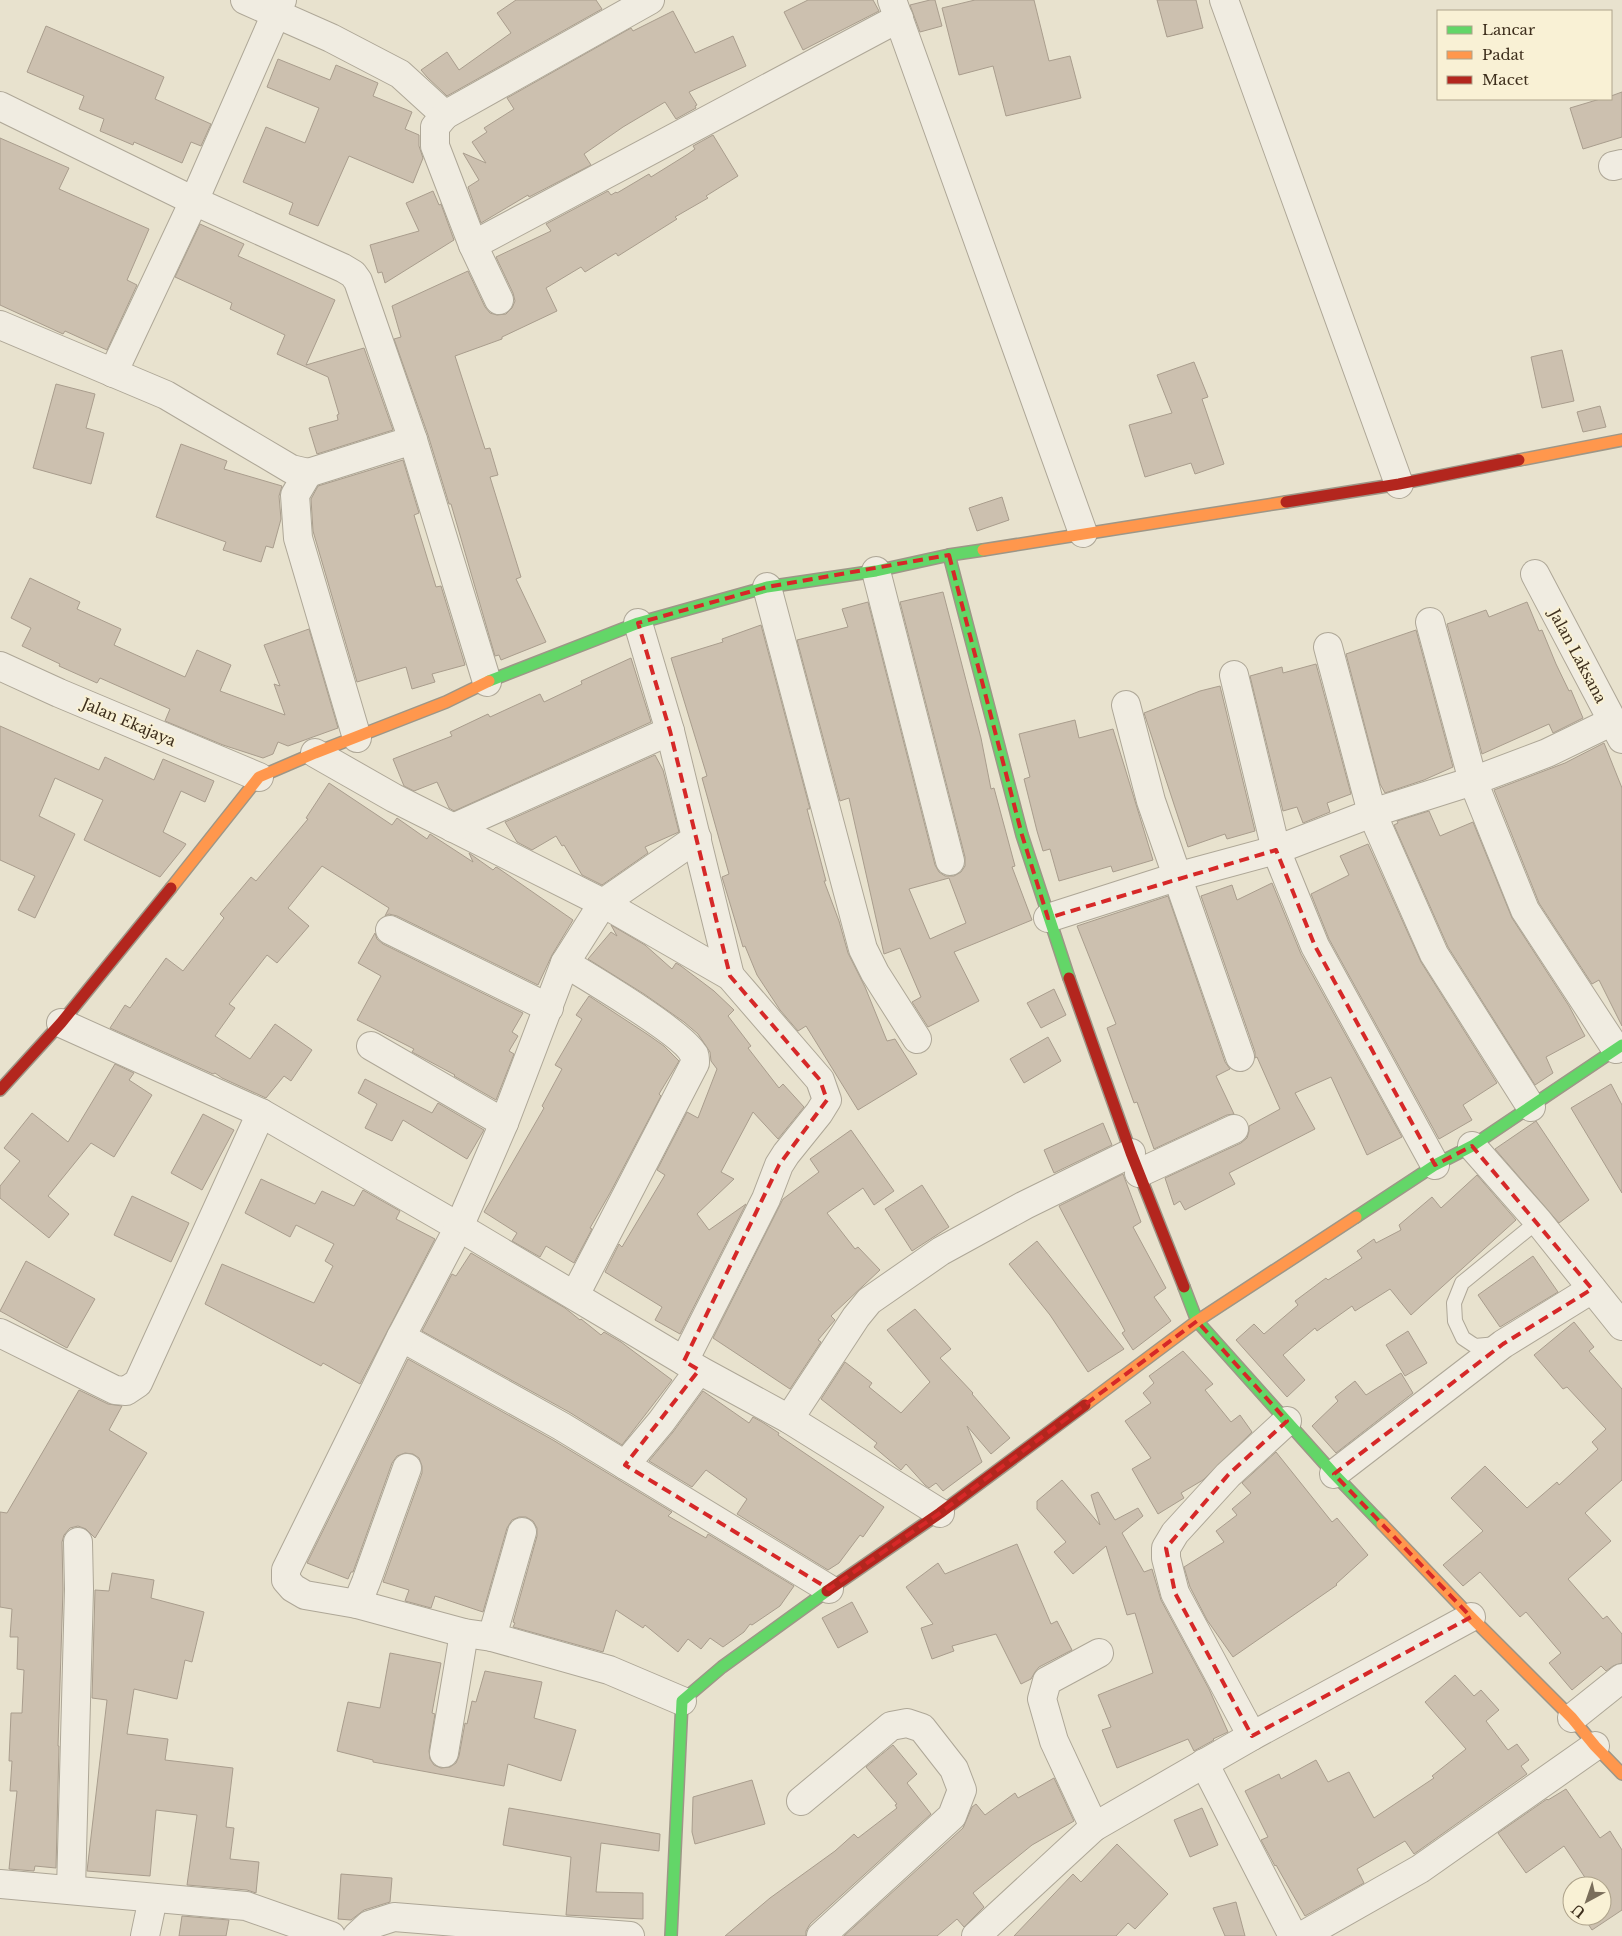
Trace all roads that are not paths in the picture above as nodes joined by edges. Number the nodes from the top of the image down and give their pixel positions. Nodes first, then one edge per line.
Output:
1 (246, 0) edge
2 (650, 0) edge
3 (1224, 0) edge
4 (278, 7) edge
5 (614, 9) edge
6 (895, 9) edge
7 (0, 106) edge
8 (445, 115) junction
9 (194, 201) junction
10 (474, 245) junction
11 (499, 300) dead end
12 (0, 325) edge
13 (113, 373) junction
14 (412, 440) junction
15 (1622, 440) edge
16 (308, 473) junction
17 (1399, 484) junction
18 (1083, 533) junction
19 (949, 555) junction
20 (876, 571) junction
21 (1535, 574) dead end
22 (767, 587) junction
23 (1430, 622) dead end
24 (638, 623) junction
25 (1328, 647) dead end
26 (0, 666) edge
27 (1234, 675) dead end
28 (487, 682) junction
29 (1126, 705) dead end
30 (1617, 730) edge
31 (670, 731) junction
32 (357, 738) junction
33 (315, 753) junction
34 (259, 777) junction
35 (1473, 780) junction
36 (1372, 813) junction
37 (453, 828) junction
38 (696, 838) junction
39 (1276, 850) junction
40 (950, 861) dead end
41 (1176, 877) junction
42 (603, 903) junction
43 (1048, 918) junction
44 (390, 930) dead end
45 (565, 963) junction
46 (730, 976) junction
47 (548, 1008) junction
48 (61, 1023) junction
49 (917, 1039) dead end
50 (371, 1046) dead end
51 (1619, 1047) edge
52 (1240, 1057) dead end
53 (0, 1090) edge
54 (1531, 1107) junction
55 (261, 1113) junction
56 (504, 1123) junction
57 (1234, 1129) dead end
58 (1472, 1146) junction
59 (1135, 1163) junction
60 (1435, 1165) junction
61 (1538, 1220) junction
62 (460, 1227) junction
63 (1592, 1289) junction
64 (575, 1295) junction
65 (1197, 1321) junction
66 (1622, 1326) edge
67 (0, 1333) edge
68 (401, 1337) junction
69 (1503, 1344) junction
70 (692, 1365) junction
71 (788, 1420) junction
72 (1287, 1421) junction
73 (625, 1465) junction
74 (407, 1468) dead end
75 (1334, 1474) junction
76 (940, 1513) junction
77 (522, 1532) dead end
78 (78, 1542) dead end
79 (829, 1589) junction
80 (357, 1604) junction
81 (1471, 1617) junction
82 (464, 1633) junction
83 (492, 1637) junction
84 (1099, 1653) dead end
85 (1622, 1678) edge
86 (682, 1701) junction
87 (1572, 1718) junction
88 (1252, 1736) junction
89 (1596, 1746) junction
90 (444, 1754) dead end
91 (1204, 1763) junction
92 (1622, 1774) edge
93 (801, 1801) dead end
94 (1094, 1826) junction
95 (0, 1884) edge
96 (71, 1890) junction
97 (153, 1898) junction
98 (145, 1936) edge
99 (331, 1936) edge
100 (357, 1936) edge
101 (630, 1936) edge
102 (671, 1936) edge
103 (821, 1936) edge
104 (976, 1936) edge
105 (1293, 1936) edge
106 (1302, 1936) edge

1 - 4 street
2 - 5 street
3 - 17 street
4 - 8 street
4 - 9 street
5 - 8 street
6 - 10 street
6 - 18 street
7 - 9 street
8 - 10 street
9 - 13 street
9 - 14 street
10 - 11 street
12 - 13 street
13 - 16 street
14 - 16 street
14 - 28 street
15 - 17 street
16 - 32 street
17 - 18 street
18 - 19 street
19 - 20 street
19 - 43 street
20 - 22 street
20 - 40 street
21 - 30 street, Jalan Laksana
22 - 24 street
22 - 49 street
23 - 35 street
24 - 28 street
24 - 31 street
25 - 36 street
26 - 34 street, Jalan Ekajaya
27 - 39 street
28 - 32 street
29 - 41 street
30 - 35 street
31 - 37 street
31 - 38 street
32 - 33 street
33 - 34 street
33 - 37 street
34 - 48 street
35 - 36 street
35 - 51 street
36 - 39 street
36 - 54 street
37 - 42 street
38 - 42 street
38 - 46 street
39 - 41 street
39 - 60 street
41 - 43 street
41 - 52 street
42 - 45 street
42 - 46 street
43 - 59 street
44 - 47 street
45 - 47 street
45 - 64 street
46 - 70 street
47 - 56 street
48 - 53 street
48 - 55 street
50 - 56 street
51 - 54 street
54 - 58 street
55 - 62 street
55 - 67 street
56 - 62 street
57 - 59 street
58 - 60 street
58 - 61 street
59 - 65 street
59 - 71 street
60 - 65 street
61 - 63 street
61 - 69 lane
62 - 64 street
62 - 68 street
63 - 66 street
63 - 69 street
64 - 70 street
65 - 72 street
65 - 76 street
68 - 73 street
68 - 80 street
69 - 75 street
70 - 71 street
70 - 73 street
71 - 76 street
72 - 75 street
72 - 88 street
73 - 79 street
74 - 80 street
75 - 81 street
76 - 79 street
77 - 83 street
78 - 96 street
79 - 86 street
80 - 82 street
81 - 87 street
81 - 88 street
82 - 83 street
82 - 90 street
83 - 86 street
84 - 94 street
85 - 87 street
86 - 102 street
87 - 89 street
88 - 91 street
89 - 92 street
89 - 106 street
91 - 94 street
91 - 105 street
93 - 103 street
94 - 104 street
95 - 96 street
96 - 97 street
97 - 98 street
97 - 99 street
100 - 101 street

